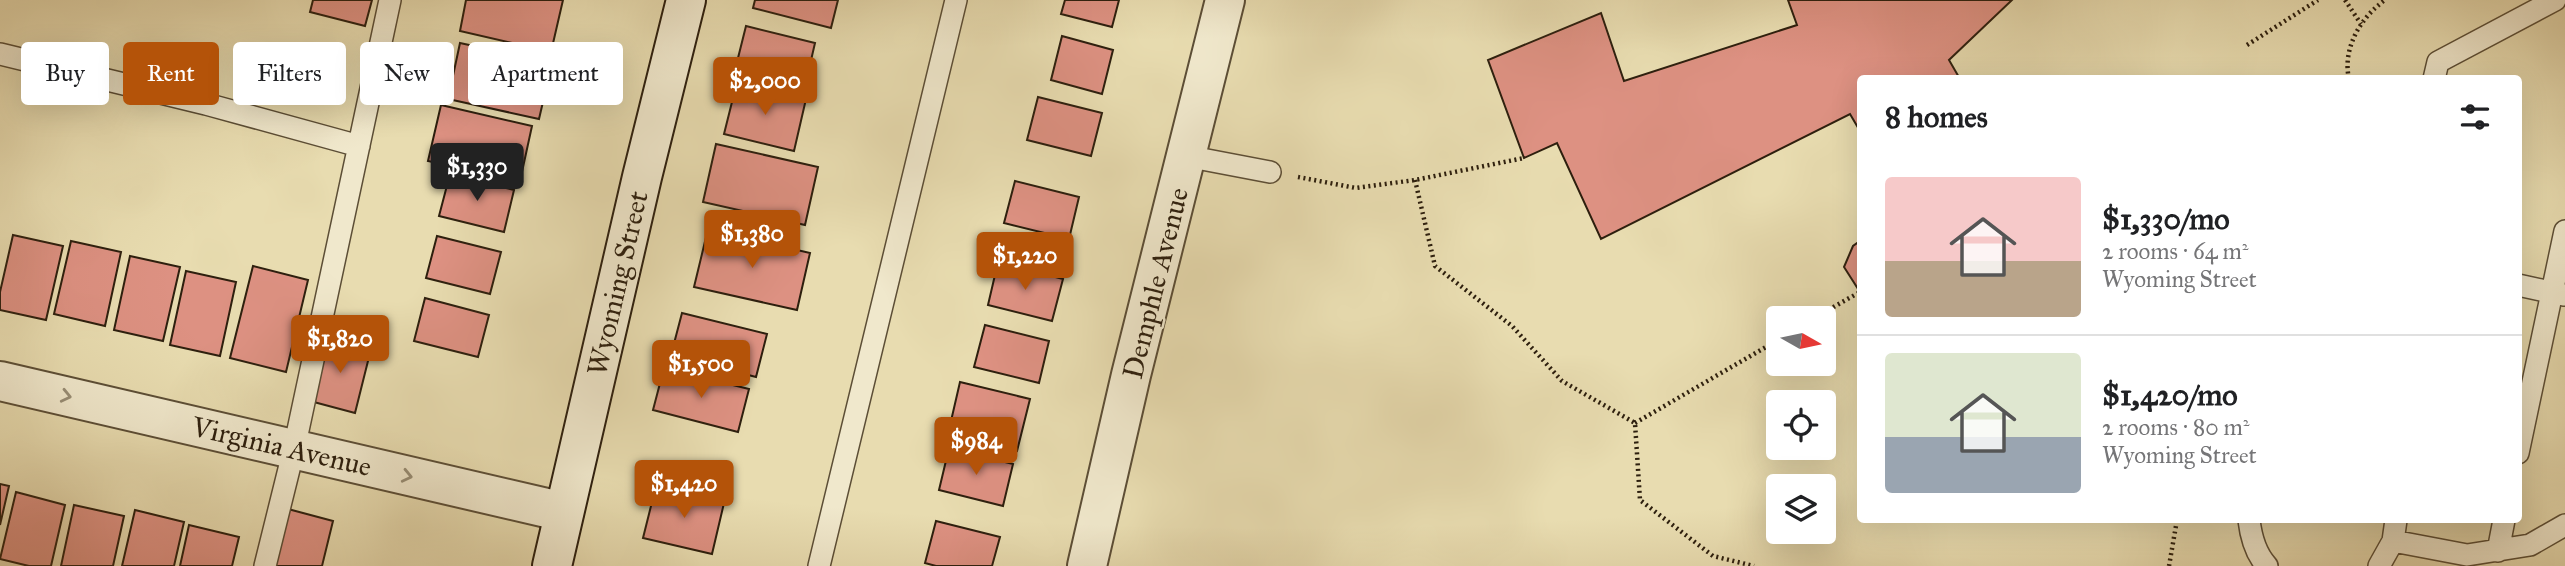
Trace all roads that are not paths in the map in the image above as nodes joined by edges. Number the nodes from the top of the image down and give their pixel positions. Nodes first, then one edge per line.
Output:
1 (390, 0) edge
2 (686, 0) edge
3 (956, 0) edge
4 (1225, 0) edge
5 (2555, 0) edge
6 (0, 54) edge
7 (2435, 75) edge
8 (359, 146) junction
9 (1186, 156) junction
10 (1270, 172) road end
11 (2565, 231) edge
12 (2522, 286) edge
13 (2558, 294) edge
14 (0, 381) edge
15 (2522, 437) edge
16 (294, 449) junction
17 (564, 512) junction
18 (2249, 523) edge
19 (2503, 523) edge
20 (2565, 525) edge
21 (2395, 530) edge
22 (2498, 551) junction
23 (2263, 564) edge
24 (264, 566) edge
25 (552, 566) edge
26 (819, 566) edge
27 (1087, 566) edge
28 (2379, 566) edge

1 - 8 lane
2 - 17 street, Wyoming Street
3 - 26 lane
4 - 9 street, Demphle Avenue
5 - 7 lane
6 - 8 lane
8 - 16 lane
9 - 10 lane
9 - 27 street, Demphle Avenue
11 - 13 lane
12 - 13 lane
13 - 15 lane
14 -> 16 street, Virginia Avenue
16 -> 17 street, Virginia Avenue
16 - 24 lane
17 - 25 street, Wyoming Street
18 - 23 lane
19 - 22 lane
20 - 22 lane
21 - 22 lane
21 - 28 lane

